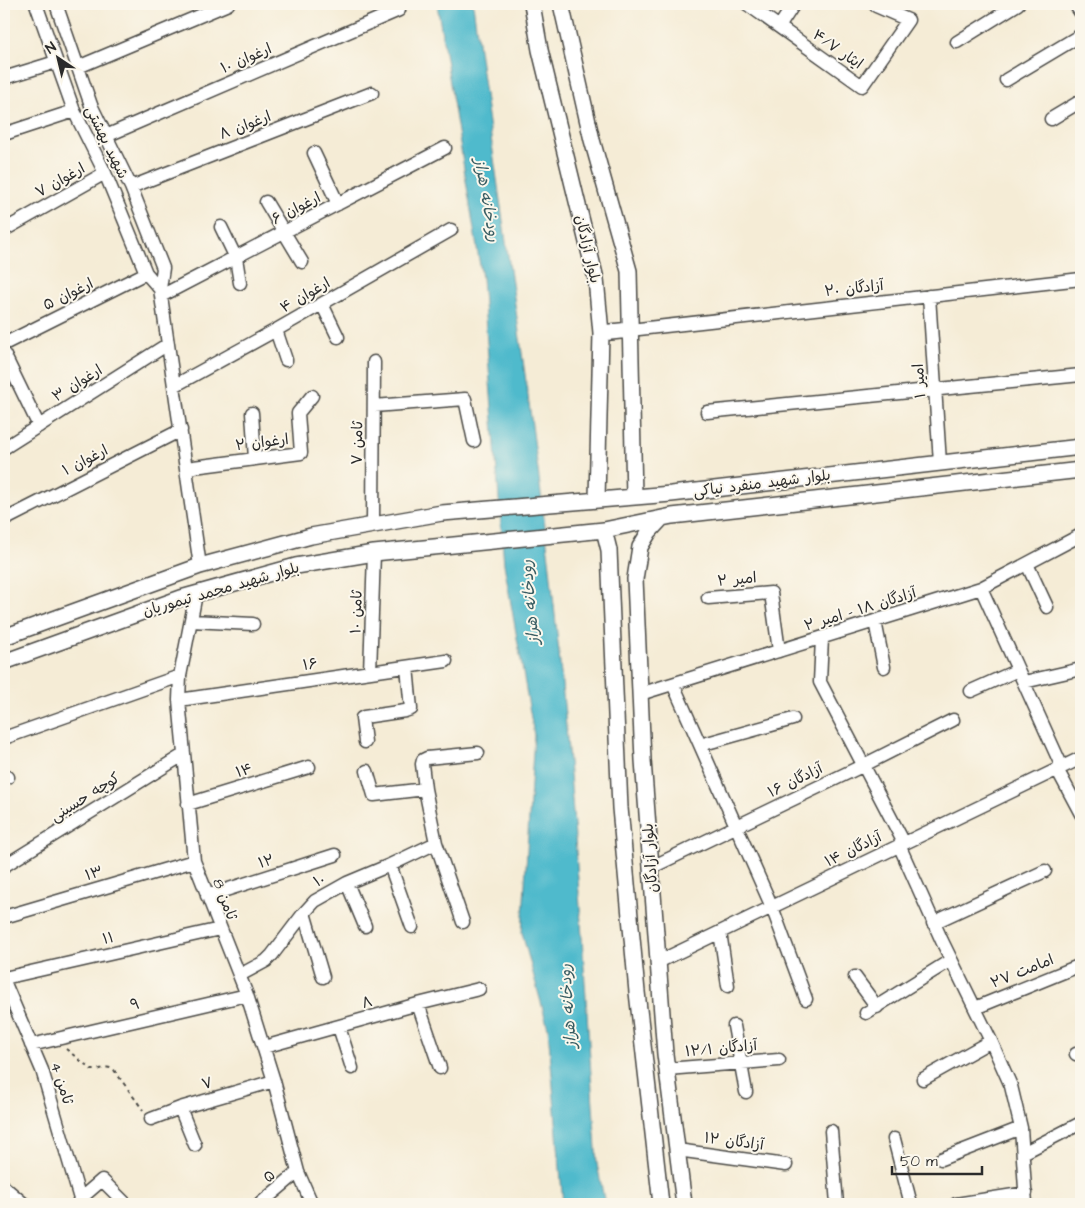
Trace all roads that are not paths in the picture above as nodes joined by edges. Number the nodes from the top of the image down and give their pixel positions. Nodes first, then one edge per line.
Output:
1 (36, 4) edge
2 (56, 4) edge
3 (228, 4) edge
4 (532, 4) edge
5 (561, 4) edge
6 (747, 4) edge
7 (794, 4) edge
8 (1018, 4) edge
9 (876, 6) dead end
10 (399, 10) dead end
11 (779, 27) junction
12 (1081, 35) edge
13 (957, 42) dead end
14 (56, 62) junction
15 (78, 67) junction
16 (4, 78) edge
17 (1006, 80) dead end
18 (372, 93) dead end
19 (1081, 101) edge
20 (74, 111) junction
21 (1051, 119) dead end
22 (4, 134) edge
23 (106, 136) junction
24 (445, 148) dead end
25 (314, 153) dead end
26 (105, 173) junction
27 (131, 187) junction
28 (266, 202) dead end
29 (338, 204) junction
30 (221, 227) dead end
31 (4, 230) edge
32 (451, 230) dead end
33 (284, 232) junction
34 (236, 258) junction
35 (302, 262) dead end
36 (146, 273) junction
37 (1081, 279) edge
38 (240, 283) dead end
39 (161, 292) junction
40 (929, 296) junction
41 (322, 304) junction
42 (276, 330) junction
43 (630, 330) junction
44 (601, 334) junction
45 (338, 337) dead end
46 (4, 344) edge
47 (168, 344) junction
48 (4, 354) edge
49 (286, 360) dead end
50 (374, 362) dead end
51 (1081, 375) edge
52 (174, 386) junction
53 (936, 390) junction
54 (312, 396) dead end
55 (374, 406) junction
56 (707, 412) dead end
57 (252, 413) dead end
58 (39, 426) junction
59 (181, 430) junction
60 (474, 441) dead end
61 (1081, 447) edge
62 (4, 448) edge
63 (255, 459) junction
64 (940, 463) junction
65 (186, 468) junction
66 (1081, 470) edge
67 (849, 474) junction
68 (810, 478) junction
69 (852, 496) junction
70 (634, 497) junction
71 (597, 500) junction
72 (810, 501) junction
73 (442, 513) joint
74 (662, 518) junction
75 (4, 520) edge
76 (373, 526) junction
77 (351, 529) junction
78 (604, 530) junction
79 (1081, 535) edge
80 (446, 544) joint
81 (374, 553) junction
82 (351, 556) junction
83 (1027, 564) junction
84 (200, 566) junction
85 (981, 588) junction
86 (196, 594) junction
87 (708, 598) dead end
88 (1047, 606) dead end
89 (192, 621) junction
90 (875, 621) junction
91 (253, 624) dead end
92 (4, 637) edge
93 (822, 638) junction
94 (779, 651) junction
95 (7, 659) edge
96 (446, 661) dead end
97 (407, 667) junction
98 (884, 667) dead end
99 (1081, 668) edge
100 (1018, 670) junction
101 (370, 672) junction
102 (180, 676) junction
103 (1024, 682) junction
104 (673, 684) junction
105 (971, 691) dead end
106 (640, 694) junction
107 (179, 700) junction
108 (794, 719) dead end
109 (953, 720) dead end
110 (4, 738) edge
111 (365, 742) dead end
112 (700, 745) junction
113 (478, 753) dead end
114 (183, 755) junction
115 (1081, 758) edge
116 (864, 765) junction
117 (309, 767) dead end
118 (1059, 768) junction
119 (644, 770) junction
120 (367, 771) dead end
121 (618, 775) junction
122 (425, 789) junction
123 (188, 804) junction
124 (1081, 814) edge
125 (736, 827) junction
126 (436, 843) junction
127 (902, 844) junction
128 (336, 855) dead end
129 (194, 862) junction
130 (390, 865) junction
131 (4, 866) edge
132 (650, 868) junction
133 (1045, 871) dead end
134 (347, 883) junction
135 (207, 896) junction
136 (772, 907) junction
137 (304, 913) junction
138 (4, 917) edge
139 (463, 922) dead end
140 (933, 923) junction
141 (365, 926) dead end
142 (412, 927) dead end
143 (220, 929) junction
144 (720, 932) junction
145 (951, 960) junction
146 (658, 962) junction
147 (1081, 965) edge
148 (240, 975) junction
149 (323, 977) dead end
150 (855, 977) dead end
151 (4, 979) edge
152 (728, 986) dead end
153 (479, 989) dead end
154 (247, 995) junction
155 (806, 999) dead end
156 (418, 1004) junction
157 (975, 1008) junction
158 (734, 1026) dead end
159 (339, 1027) junction
160 (991, 1041) junction
161 (31, 1045) junction
162 (264, 1047) junction
163 (779, 1060) dead end
164 (740, 1063) junction
165 (352, 1068) dead end
166 (440, 1068) dead end
167 (667, 1069) junction
168 (923, 1079) dead end
169 (274, 1081) junction
170 (746, 1092) dead end
171 (180, 1108) junction
172 (151, 1119) road end
173 (1081, 1123) edge
174 (1021, 1128) junction
175 (831, 1131) dead end
176 (894, 1139) dead end
177 (195, 1144) dead end
178 (677, 1150) junction
179 (1023, 1153) junction
180 (941, 1159) dead end
181 (786, 1165) dead end
182 (298, 1172) junction
183 (4, 1187) edge
184 (1026, 1199) edge
185 (81, 1202) edge
186 (24, 1204) edge
187 (126, 1204) edge
188 (260, 1204) edge
189 (312, 1204) edge
190 (661, 1204) edge
191 (684, 1204) edge
192 (837, 1204) edge
193 (912, 1204) edge
194 (956, 1204) edge

1 - 14 street, شهید بهشتی
2 - 15 street, شهید بهشتی
3 - 15 street
4 - 44 main road, بلوار آزادگان
5 - 43 main road
6 - 11 street, ایثار ۴/۷
7 - 11 street
8 - 13 street
9 - 11 street, ایثار ۴/۷
10 - 23 street, ارغوان ۱۰
12 - 17 street
14 - 16 street
14 - 20 street, شهید بهشتی
15 - 23 street, شهید بهشتی
18 - 27 street, ارغوان ۸
19 - 21 street
20 - 22 street
20 - 26 street, شهید بهشتی
23 - 27 street, شهید بهشتی
24 - 29 street, ارغوان ۶
25 - 29 street
26 - 31 street, ارغوان ۷
26 - 36 street, شهید بهشتی
27 - 39 street, شهید بهشتی
28 - 33 street
29 - 33 street, ارغوان ۶
30 - 34 street
32 - 41 street, ارغوان ۴
33 - 34 street, ارغوان ۶
33 - 35 street
34 - 38 street
34 - 39 street, ارغوان ۶
36 - 39 street, شهید بهشتی
36 - 46 street, ارغوان ۵
37 - 40 street, آزادگان ۲۰
39 - 47 street, شهید بهشتی
40 - 43 street, آزادگان ۲۰
40 - 53 street, امیر ۱
41 - 42 street, ارغوان ۴
41 - 45 street
42 - 49 street
42 - 52 street, ارغوان ۴
43 - 44 main road
43 - 70 main road
44 - 71 main road, بلوار آزادگان
47 - 52 street, شهید بهشتی
47 - 58 street, ارغوان ۳
48 - 58 street
50 - 55 street, ثامن ۷
51 - 53 street
52 - 59 street, شهید بهشتی
53 - 56 street
53 - 64 street, امیر ۱
54 - 63 street, ارغوان ۲
55 - 60 street
55 - 76 street, ثامن ۷
57 - 63 street
58 - 62 street, ارغوان ۳
59 - 65 street, شهید بهشتی
59 - 75 street, ارغوان ۱
61 - 64 main road, بلوار شهید منفرد نیاکی
63 - 65 street, ارغوان ۲
64 - 67 main road, بلوار شهید منفرد نیاکی
65 - 84 street, شهید بهشتی
66 - 69 main road, بلوار شهید منفرد نیاکی
67 - 68 main road, بلوار شهید منفرد نیاکی
67 - 69 main road
68 - 70 main road, بلوار شهید منفرد نیاکی
68 - 72 main road
69 - 72 main road, بلوار شهید منفرد نیاکی
70 - 71 main road, بلوار شهید منفرد نیاکی
71 - 73 main road, بلوار شهید منفرد نیاکی
72 - 74 main road, بلوار شهید منفرد نیاکی
73 - 76 main road, بلوار شهید محمد تیموریان
74 - 78 main road, بلوار شهید منفرد نیاکی
74 - 106 main road, بلوار آزادگان
76 - 77 main road, بلوار شهید محمد تیموریان
76 - 81 main road
77 - 82 main road
77 - 84 main road, بلوار شهید محمد تیموریان
78 - 80 main road, بلوار شهید منفرد نیاکی
78 - 121 main road, بلوار آزادگان
79 - 83 street, آزادگان ۱۸ - امیر ۲
80 - 81 main road, بلوار شهید محمد تیموریان
81 - 82 main road, بلوار شهید محمد تیموریان
81 - 101 street, ثامن ۱۰
82 - 86 main road, بلوار شهید محمد تیموریان
83 - 85 street, آزادگان ۱۸ - امیر ۲
83 - 88 street
84 - 92 main road, بلوار شهید محمد تیموریان
85 - 90 street, آزادگان ۱۸ - امیر ۲
85 - 100 street
86 - 89 street, ثامن 8
86 - 95 main road, بلوار شهید محمد تیموریان
87 - 94 street, امیر ۲
89 - 91 street
89 - 102 street, ثامن 8
90 - 93 street, آزادگان ۱۸ - امیر ۲
90 - 98 street
93 - 94 street, آزادگان ۱۸ - امیر ۲
93 - 116 street
94 - 104 street, آزادگان ۱۸ - امیر ۲
96 - 97 street, ۱۶
97 - 101 street, ۱۶
97 - 111 street
99 - 103 street
100 - 103 street
100 - 105 street
101 - 107 street, ۱۶
102 - 107 street, ثامن 8
102 - 110 street
103 - 118 street
104 - 106 street, آزادگان ۱۸ - امیر ۲
104 - 112 street
106 - 119 main road, بلوار آزادگان
107 - 114 street, ثامن 8
108 - 112 street
109 - 116 street, آزادگان ۱۶
112 - 125 street
113 - 122 street
114 - 123 street, ثامن 8
114 - 131 street, کوچه حسینی
115 - 118 street, آزادگان ۱۴
116 - 125 street, آزادگان ۱۶
116 - 127 street
117 - 123 street, ۱۴
118 - 124 street
118 - 127 street, آزادگان ۱۴
119 - 121 main road
119 - 132 main road, بلوار آزادگان
120 - 122 street
121 - 190 main road, بلوار آزادگان
122 - 126 street
123 - 129 street, ثامن 8
125 - 132 street, آزادگان ۱۶
125 - 136 street
126 - 130 street, ۱۰
126 - 139 street
127 - 136 street, آزادگان ۱۴
127 - 140 street
128 - 135 street, ۱۲
129 - 135 street, ثامن 8
129 - 138 street, ۱۳
130 - 134 street, ۱۰
130 - 142 street
132 - 146 main road, بلوار آزادگان
133 - 140 street
134 - 137 street, ۱۰
134 - 141 street
135 - 143 street, ثامن 8
136 - 144 street, آزادگان ۱۴
136 - 155 street
137 - 148 street, ۱۰
137 - 149 street
140 - 145 street
143 - 148 street, ثامن 8
143 - 151 street, ۱۱
144 - 146 street, آزادگان ۱۴
144 - 152 street
145 - 150 street
145 - 157 street
146 - 167 main road, بلوار آزادگان
147 - 157 street, امامت ۲۷
148 - 154 street, ثامن 8
151 - 161 street, ثامن 4
153 - 156 street, ۸
154 - 161 street, ۹
154 - 162 street, ثامن 8
156 - 159 street, ۸
156 - 166 street
157 - 160 street
158 - 164 street
159 - 162 street, ۸
159 - 165 street
160 - 168 street
160 - 174 street
161 - 185 street, ثامن 4
162 - 169 street, ثامن 8
163 - 164 street, آزادگان ۱۲/۱
164 - 167 street, آزادگان ۱۲/۱
164 - 170 street
167 - 178 main road, بلوار آزادگان
169 - 171 street, ۷
169 - 182 street, ثامن 8
171 - 172 street, ۷
171 - 177 street
173 - 179 street
174 - 179 street
174 - 180 street
175 - 192 street
176 - 193 street
178 - 181 street, آزادگان ۱۲
178 - 191 main road, بلوار آزادگان
179 - 184 street
182 - 188 street, ۵
182 - 189 street, ثامن 8
183 - 186 street
184 - 194 street
185 - 187 street

